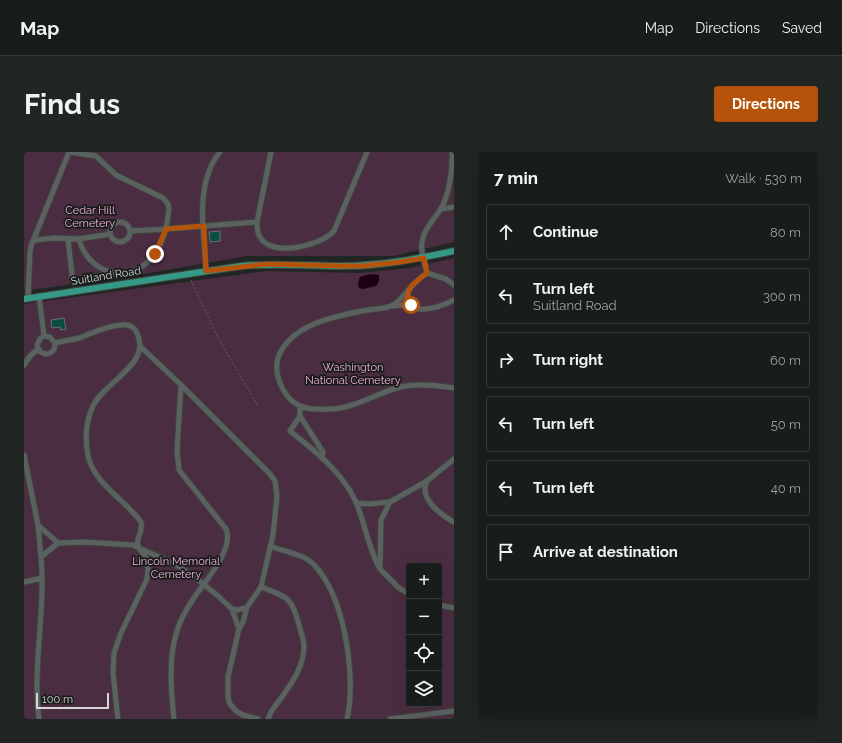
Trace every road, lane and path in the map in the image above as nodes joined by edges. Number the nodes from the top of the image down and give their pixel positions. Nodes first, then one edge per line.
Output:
1 (69, 152) edge
2 (220, 152) edge
3 (271, 152) edge
4 (367, 152) edge
5 (452, 152) edge
6 (454, 207) edge
7 (441, 209) junction
8 (257, 222) junction
9 (204, 226) junction
10 (166, 229) junction
11 (130, 231) junction
12 (110, 234) junction
13 (68, 239) junction
14 (35, 240) junction
15 (80, 240) junction
16 (454, 251) edge
17 (424, 258) junction
18 (206, 271) junction
19 (188, 273) junction
20 (427, 273) junction
21 (73, 284) dead end
22 (454, 285) edge
23 (408, 291) junction
24 (40, 296) junction
25 (26, 298) edge
26 (454, 300) edge
27 (389, 306) junction
28 (413, 307) junction
29 (44, 336) junction
30 (55, 343) junction
31 (140, 347) junction
32 (38, 349) junction
33 (24, 365) edge
34 (181, 385) junction
35 (454, 388) edge
36 (258, 406) dead end
37 (300, 406) junction
38 (300, 416) junction
39 (24, 454) edge
40 (322, 457) junction
41 (454, 459) edge
42 (427, 481) junction
43 (390, 502) junction
44 (356, 503) junction
45 (454, 522) edge
46 (38, 525) junction
47 (58, 543) junction
48 (270, 546) junction
49 (140, 548) junction
50 (41, 557) junction
51 (380, 569) junction
52 (42, 578) junction
53 (24, 582) edge
54 (204, 584) junction
55 (261, 587) junction
56 (406, 592) edge
57 (442, 606) edge
58 (247, 607) junction
59 (454, 608) edge
60 (232, 609) junction
61 (239, 629) junction
62 (454, 711) edge
63 (39, 719) edge
64 (118, 719) edge
65 (174, 719) edge
66 (258, 719) edge
67 (268, 719) edge
68 (348, 719) edge
69 (390, 719) edge

1 - 10 lane
1 - 14 lane
2 - 9 lane
3 - 8 lane
4 - 8 lane
5 - 7 lane
6 - 7 lane
7 - 17 lane
8 - 9 lane
9 - 10 lane
9 - 18 lane
10 - 11 lane
10 - 15 lane
11 - 12 lane
11 - 12 lane
12 - 15 lane
13 - 14 lane
13 - 15 lane
13 - 21 lane
14 - 25 lane
16 - 17 main road, Suitland Road
17 - 18 main road, Suitland Road
17 - 20 lane
18 - 19 main road, Suitland Road
19 - 24 main road, Suitland Road
19 - 36 path
20 - 22 lane
20 - 23 lane
23 - 27 lane
23 - 28 lane
24 - 25 main road, Suitland Road
24 - 29 lane
26 - 28 lane
27 - 28 lane
27 - 37 lane
29 - 30 lane
29 - 32 lane
30 - 31 lane
30 - 32 lane
31 - 34 lane
31 - 49 lane
32 - 33 lane
34 - 48 lane
34 - 54 lane
35 - 37 lane
37 - 38 lane
38 - 40 lane
38 - 40 lane
39 - 46 lane
40 - 44 lane
41 - 42 lane
42 - 43 lane
42 - 45 lane
43 - 44 lane
43 - 51 lane
44 - 51 lane
46 - 47 lane
46 - 50 lane
47 - 49 lane
47 - 50 lane
48 - 55 lane
48 - 68 lane
49 - 54 lane
49 - 64 lane
50 - 52 lane
51 - 56 lane
52 - 53 lane
52 - 63 lane
54 - 60 lane
54 - 65 lane
55 - 58 lane
55 - 67 lane
57 - 59 lane
58 - 60 lane
58 - 61 lane
60 - 61 lane
61 - 66 lane
62 - 69 lane

